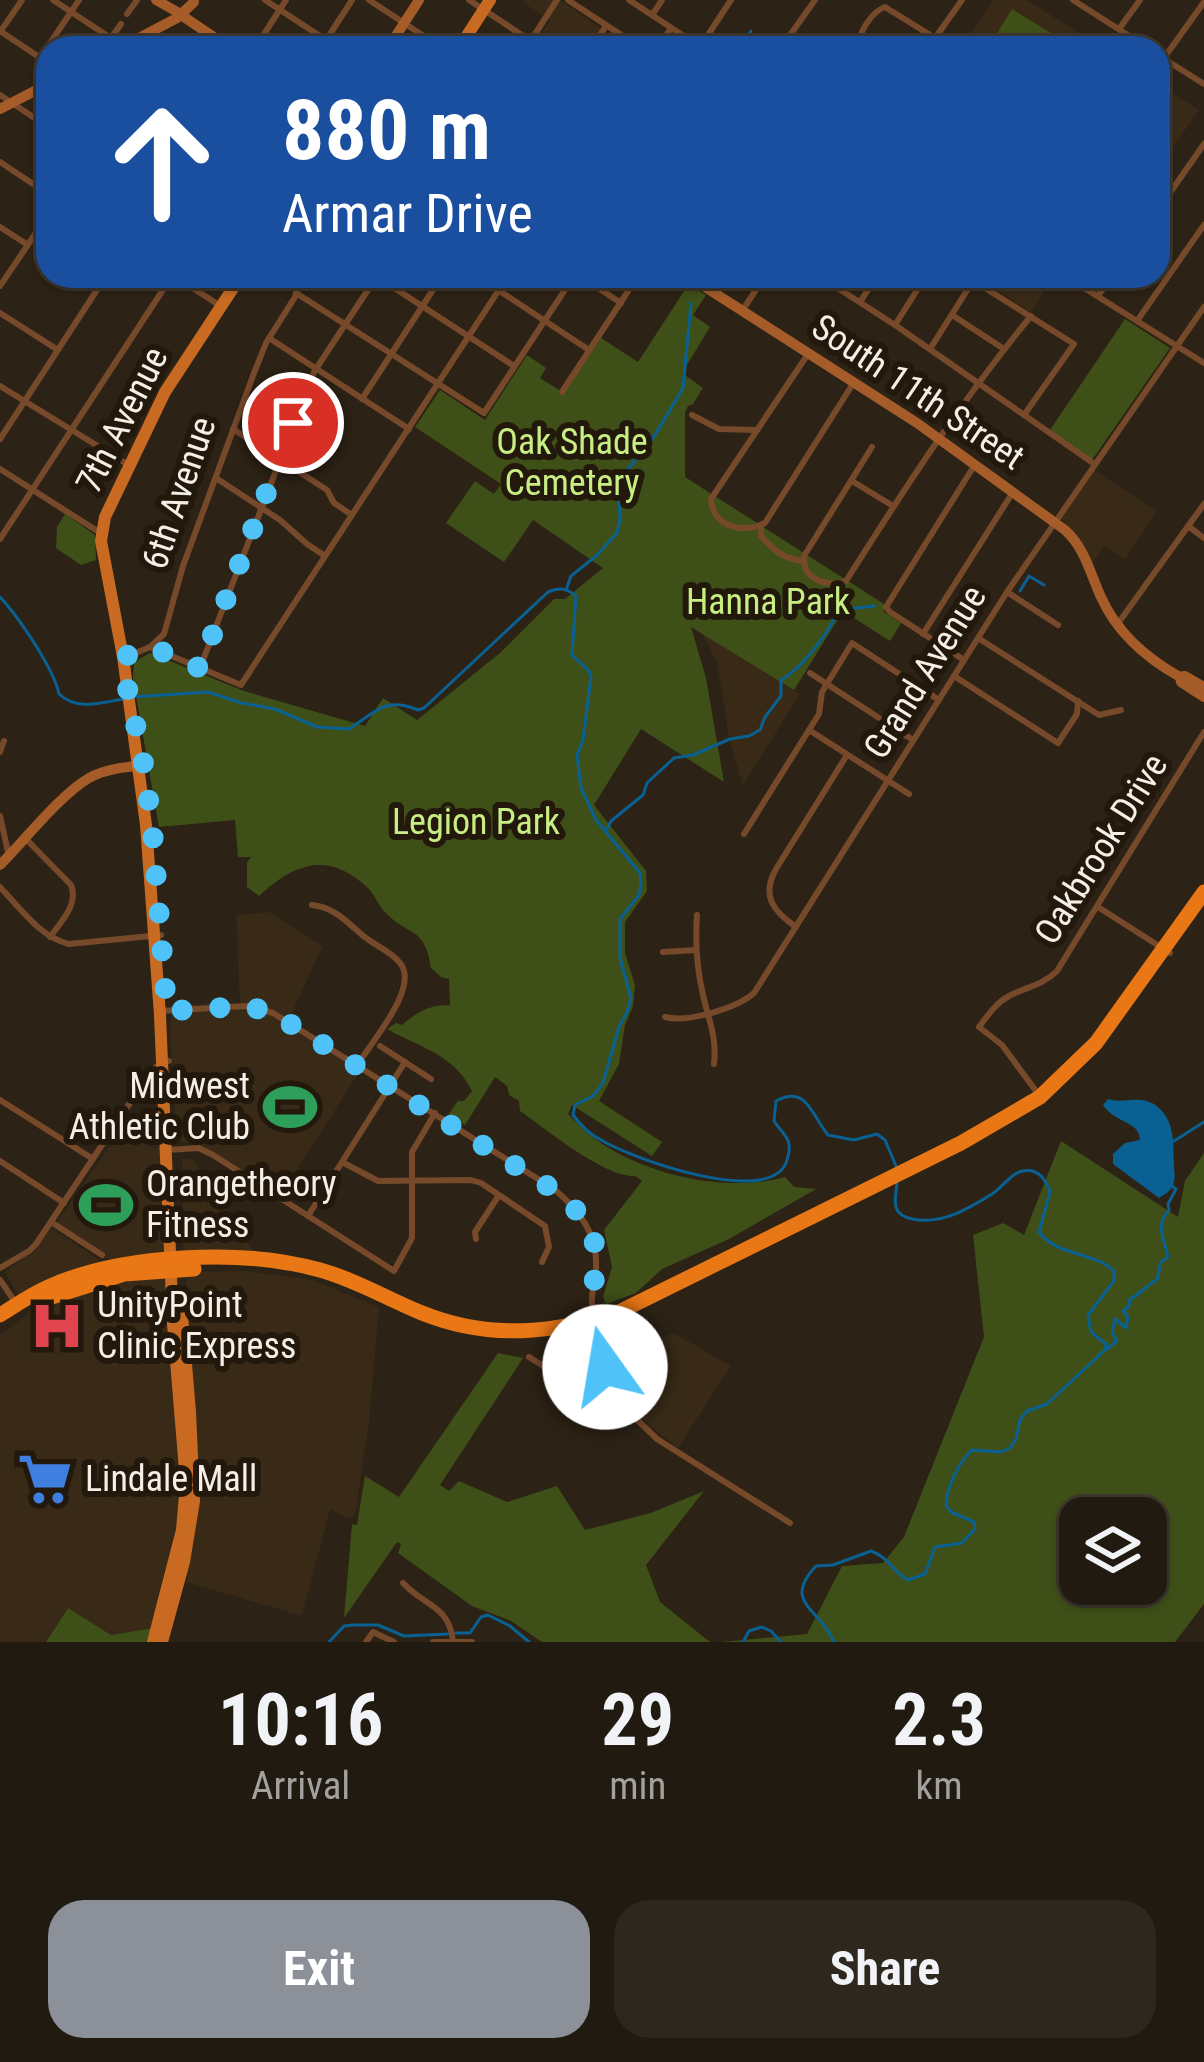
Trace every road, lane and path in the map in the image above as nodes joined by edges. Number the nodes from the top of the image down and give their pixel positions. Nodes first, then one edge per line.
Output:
1 (22, 0) edge
2 (52, 0) edge
3 (79, 0) edge
4 (137, 0) edge
5 (265, 0) edge
6 (286, 0) edge
7 (352, 0) edge
8 (369, 0) edge
9 (419, 0) edge
10 (469, 0) edge
11 (557, 0) edge
12 (568, 0) edge
13 (628, 0) edge
14 (662, 0) edge
15 (731, 0) edge
16 (814, 0) edge
17 (962, 0) edge
18 (1073, 0) edge
19 (1139, 0) edge
20 (157, 1) edge
21 (195, 1) edge
22 (1204, 2) edge
23 (487, 5) edge
24 (280, 10) junction
25 (71, 12) junction
26 (128, 14) dead end
27 (652, 15) junction
28 (180, 17) junction
29 (121, 24) dead end
30 (404, 24) junction
31 (606, 25) junction
32 (671, 28) junction
33 (1119, 29) junction
34 (0, 32) edge
35 (58, 36) edge
36 (107, 36) edge
37 (120, 36) edge
38 (141, 36) edge
39 (211, 36) edge
40 (263, 36) edge
41 (313, 36) edge
42 (328, 36) edge
43 (396, 36) edge
44 (423, 36) edge
45 (467, 36) edge
46 (520, 36) edge
47 (534, 36) edge
48 (599, 36) edge
49 (623, 36) edge
50 (666, 36) edge
51 (684, 36) edge
52 (708, 36) edge
53 (789, 36) edge
54 (860, 36) edge
55 (932, 36) edge
56 (936, 36) edge
57 (1130, 36) edge
58 (1170, 45) edge
59 (36, 55) edge
60 (1170, 62) edge
61 (1204, 84) edge
62 (36, 90) edge
63 (0, 94) edge
64 (6, 106) edge
65 (36, 121) edge
66 (1204, 144) edge
67 (0, 163) edge
68 (36, 186) edge
69 (1170, 193) edge
70 (1204, 225) edge
71 (0, 227) edge
72 (36, 233) edge
73 (28, 245) junction
74 (1170, 274) edge
75 (0, 286) edge
76 (98, 288) edge
77 (165, 288) edge
78 (192, 288) edge
79 (231, 288) edge
80 (296, 288) edge
81 (368, 288) edge
82 (394, 288) edge
83 (434, 288) edge
84 (496, 288) edge
85 (568, 288) edge
86 (597, 288) edge
87 (630, 288) edge
88 (707, 288) edge
89 (757, 288) edge
90 (840, 288) edge
91 (869, 288) edge
92 (919, 288) edge
93 (965, 288) edge
94 (986, 288) edge
95 (1085, 288) edge
96 (1104, 288) edge
97 (1160, 288) edge
98 (499, 290) junction
99 (296, 292) junction
100 (1098, 296) junction
101 (621, 302) junction
102 (860, 302) junction
103 (219, 305) junction
104 (422, 307) junction
105 (1204, 307) edge
106 (742, 311) junction
107 (0, 313) edge
108 (952, 315) junction
109 (1031, 316) junction
110 (545, 320) junction
111 (1137, 321) junction
112 (346, 322) junction
113 (896, 325) junction
114 (469, 337) junction
115 (269, 338) junction
116 (1177, 346) junction
117 (930, 349) junction
118 (1004, 349) junction
119 (58, 350) junction
120 (589, 350) junction
121 (392, 353) junction
122 (808, 354) junction
123 (1204, 363) edge
124 (514, 366) junction
125 (316, 368) junction
126 (854, 382) junction
127 (977, 382) junction
128 (438, 383) junction
129 (0, 386) edge
130 (562, 392) dead end
131 (362, 399) junction
132 (24, 401) junction
133 (1024, 415) junction
134 (692, 416) dead end
135 (233, 429) junction
136 (409, 429) junction
137 (757, 430) junction
138 (70, 432) junction
139 (937, 438) junction
140 (0, 439) edge
141 (872, 447) dead end
142 (279, 459) junction
143 (1094, 464) junction
144 (974, 465) junction
145 (130, 466) junction
146 (0, 469) edge
147 (215, 478) junction
148 (852, 481) junction
149 (33, 490) junction
150 (1012, 492) junction
151 (1204, 503) edge
152 (893, 506) junction
153 (261, 508) junction
154 (352, 514) junction
155 (1054, 521) junction
156 (1188, 526) junction
157 (761, 527) junction
158 (102, 535) junction
159 (1204, 538) edge
160 (0, 539) edge
161 (325, 556) junction
162 (803, 561) junction
163 (1006, 592) junction
164 (1058, 625) dead end
165 (1117, 625) junction
166 (923, 634) junction
167 (978, 638) junction
168 (151, 647) junction
169 (123, 657) junction
170 (964, 660) junction
171 (200, 668) junction
172 (810, 673) dead end
173 (954, 676) junction
174 (1180, 677) junction
175 (827, 684) junction
176 (1204, 687) edge
177 (1204, 697) edge
178 (939, 700) junction
179 (1078, 701) junction
180 (1120, 710) dead end
181 (808, 730) junction
182 (1204, 732) edge
183 (914, 740) junction
184 (4, 741) dead end
185 (0, 752) edge
186 (848, 755) junction
187 (141, 765) junction
188 (888, 781) junction
189 (909, 794) dead end
190 (0, 816) edge
191 (744, 834) dead end
192 (26, 839) junction
193 (5, 860) edge
194 (0, 887) edge
195 (1204, 892) edge
196 (312, 905) dead end
197 (1204, 905) edge
198 (1098, 907) junction
199 (698, 914) dead end
200 (796, 927) junction
201 (158, 935) junction
202 (50, 937) junction
203 (696, 950) junction
204 (1167, 950) junction
205 (663, 952) dead end
206 (164, 1011) junction
207 (708, 1013) junction
208 (665, 1017) dead end
209 (380, 1046) dead end
210 (404, 1062) junction
211 (358, 1064) junction
212 (714, 1064) dead end
213 (165, 1065) junction
214 (430, 1079) dead end
215 (391, 1085) junction
216 (0, 1100) edge
217 (1042, 1100) junction
218 (435, 1114) junction
219 (171, 1149) junction
220 (93, 1160) junction
221 (0, 1161) edge
222 (343, 1162) junction
223 (410, 1181) junction
224 (499, 1195) junction
225 (64, 1203) junction
226 (308, 1216) junction
227 (51, 1222) junction
228 (476, 1239) dead end
229 (102, 1255) dead end
230 (542, 1262) dead end
231 (175, 1264) junction
232 (3, 1265) edge
233 (0, 1280) edge
234 (12, 1297) junction
235 (0, 1316) edge
236 (594, 1325) junction
237 (0, 1328) edge
238 (529, 1357) dead end
239 (628, 1411) junction
240 (790, 1523) dead end
241 (403, 1583) dead end
242 (453, 1641) edge
243 (157, 1642) edge
244 (366, 1642) edge
245 (394, 1642) edge
246 (433, 1642) edge
247 (472, 1642) edge

1 - 34 street
2 - 25 street
3 - 25 street
4 - 26 street
5 - 24 street
6 - 24 street
7 - 42 street
8 - 30 street
9 - 30 street
10 - 23 street
11 - 47 street
12 - 31 street
13 - 27 street
14 - 27 street
15 - 52 street
16 - 53 street
17 - 56 street
18 - 33 street
19 - 33 street
20 - 28 street
21 - 28 street
22 - 58 street
23 - 45 main road
23 - 46 street
24 - 40 street
24 - 41 street
25 - 35 street
25 - 36 street
27 - 32 street
28 - 38 street
28 - 39 street
29 - 37 street
30 - 43 street
30 - 44 street
31 - 48 street
31 - 49 street
32 - 50 street
32 - 51 street
33 - 57 street
34 - 59 street
54 - 55 street
60 - 61 street
62 - 64 street
63 - 64 street
64 - 65 street
66 - 69 street
67 - 68 street
70 - 74 street
71 - 73 street
72 - 73 street
73 - 75 street
76 - 119 street
77 - 138 street
78 - 103 street
79 - 103 main road, 7th Avenue
80 - 99 street
81 - 112 street
82 - 104 street
83 - 104 street
84 - 98 street
85 - 110 street
86 - 101 street
87 - 101 street
88 - 106 street, South 11th Street
89 - 106 street
90 - 102 street
91 - 102 street
92 - 113 street
93 - 108 street
94 - 109 street
95 - 100 street
96 - 100 street
97 - 111 street
98 - 110 street
98 - 114 street
99 - 112 street
99 - 115 street, 6th Avenue
100 - 111 street
101 - 120 street
102 - 113 street
103 - 145 main road, 7th Avenue
104 - 114 street
104 - 121 street
105 - 116 street, Grand Avenue
106 - 122 street, South 11th Street
107 - 119 street
108 - 117 street
108 - 118 street
109 - 118 street
109 - 133 street
110 - 120 street
110 - 124 street
111 - 116 street
112 - 121 street
112 - 125 street
113 - 117 street
114 - 124 street
114 - 128 street
115 - 125 street
115 - 135 street, 6th Avenue
116 - 123 street
116 - 143 street, Grand Avenue
117 - 127 street
118 - 127 street
119 - 132 street
120 - 130 street
121 - 128 street
121 - 131 street
122 - 126 street, South 11th Street
122 - 137 street
124 - 128 street
125 - 131 street
125 - 142 street
126 - 139 street, South 11th Street
126 - 157 street
127 - 133 street
127 - 139 street
128 - 136 street
129 - 132 street
131 - 136 street
132 - 138 street
132 - 140 street
133 - 143 street
134 - 137 street
135 - 142 street
135 - 147 street, 6th Avenue
136 - 154 street
137 - 157 street
138 - 145 street
138 - 149 street
139 - 144 street, South 11th Street
139 - 152 street
141 - 148 street
142 - 153 street
142 - 154 street
143 - 155 street, Grand Avenue
144 - 150 street, South 11th Street
144 - 166 street
145 - 158 main road, 7th Avenue
146 - 149 street
147 - 153 street
147 - 168 street, 6th Avenue
148 - 152 street
148 - 162 street
149 - 158 street
149 - 160 street
150 - 155 street, South 11th Street
150 - 166 street
151 - 156 street
152 - 162 street
153 - 161 street
153 - 171 street
154 - 161 street
155 - 163 street, Grand Avenue
155 - 165 street, South 11th Street
156 - 159 street
156 - 165 street
157 - 162 street
158 - 169 main road, 7th Avenue
161 - 171 street
163 - 164 street
163 - 167 street, Grand Avenue
165 - 174 street
166 - 170 street
167 - 170 street, Grand Avenue
167 - 179 street
168 - 169 street
168 - 171 street
169 - 187 main road, 7th Avenue
170 - 173 street, Grand Avenue
172 - 175 street
173 - 178 street, Grand Avenue
173 - 179 street
174 - 176 street
174 - 177 street
175 - 178 street
175 - 181 street
175 - 183 street
178 - 183 street, Grand Avenue
179 - 180 street
181 - 186 street
181 - 191 street
182 - 198 street, Oakbrook Drive
183 - 188 street, Grand Avenue
184 - 185 street
186 - 188 street
186 - 200 street
187 - 192 street
187 - 201 main road, 7th Avenue
188 - 189 street
188 - 200 street, Grand Avenue
190 - 193 street
192 - 193 street
192 - 202 street
194 - 202 street
195 - 204 highway
196 - 211 street
197 - 204 highway
198 - 204 street
198 - 217 street, Oakbrook Drive
199 - 203 street
200 - 207 street, Grand Avenue
201 - 202 street
201 - 206 main road, 7th Avenue
203 - 205 street
203 - 207 street
204 - 217 highway
206 - 211 street
206 - 213 main road, 7th Avenue
207 - 208 street, Grand Avenue
207 - 212 street
209 - 210 street
210 - 214 street
210 - 215 street
211 - 215 street
213 - 219 main road, 7th Avenue
213 - 220 street
215 - 218 street
215 - 222 street
216 - 220 street
217 - 236 highway
218 - 223 street
218 - 236 street
219 - 226 street
219 - 231 main road, 7th Avenue
220 - 225 street
221 - 225 street
222 - 223 street
222 - 226 street
223 - 224 street
223 - 226 street
224 - 228 street
224 - 230 street
225 - 227 street
227 - 229 street
227 - 232 street
231 - 234 highway
231 - 236 highway
231 - 237 highway
231 - 243 main road, 7th Avenue
232 - 234 street
233 - 234 street
234 - 235 highway
236 - 239 street
238 - 239 street
239 - 240 street
241 - 242 street
242 - 246 street
242 - 247 street
244 - 245 street

